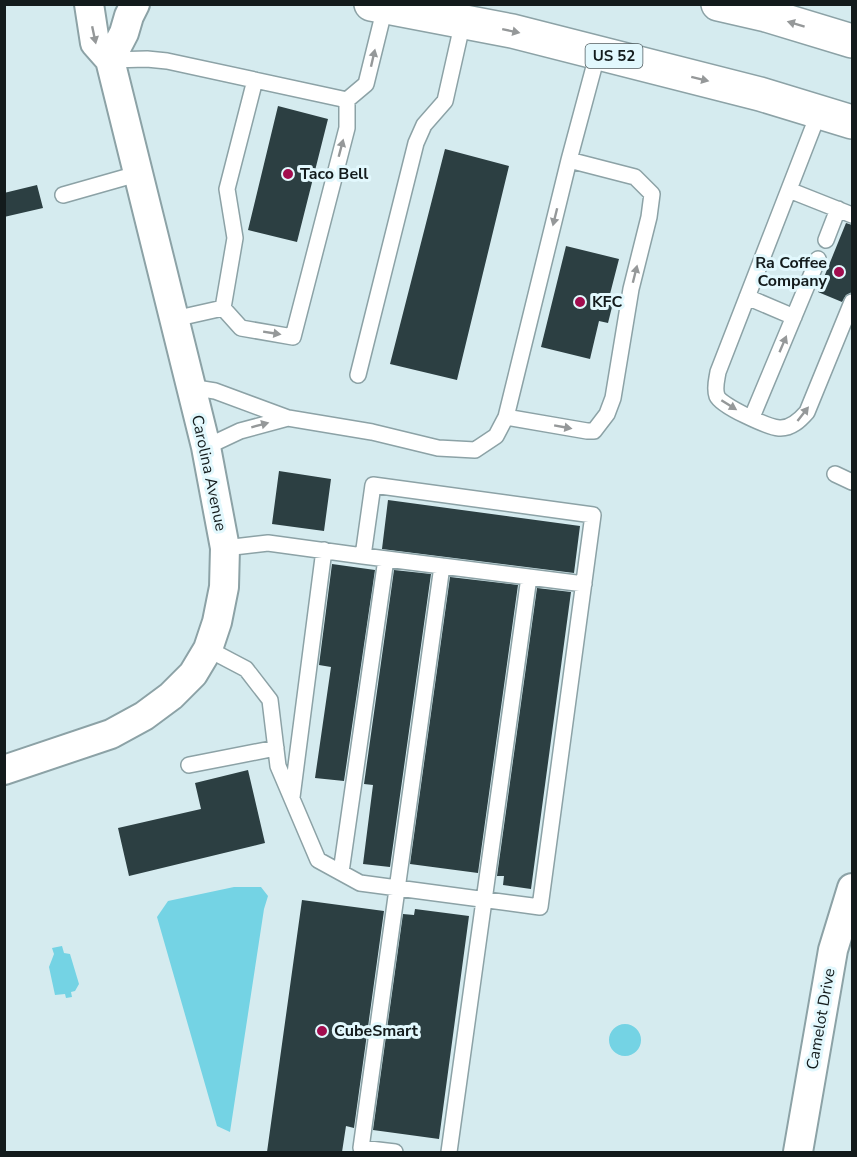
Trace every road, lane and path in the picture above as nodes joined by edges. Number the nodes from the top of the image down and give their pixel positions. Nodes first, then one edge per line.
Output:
1 (89, 4) edge
2 (135, 4) edge
3 (718, 4) edge
4 (378, 6) edge
5 (463, 21) junction
6 (852, 41) edge
7 (598, 52) junction
8 (110, 60) junction
9 (255, 80) junction
10 (347, 100) junction
11 (819, 112) junction
12 (852, 122) edge
13 (569, 160) junction
14 (137, 174) junction
15 (789, 190) junction
16 (63, 195) dead end
17 (838, 209) junction
18 (852, 216) edge
19 (826, 240) dead end
20 (818, 260) dead end
21 (747, 297) junction
22 (852, 302) edge
23 (224, 308) junction
24 (794, 317) junction
25 (174, 319) junction
26 (358, 375) dead end
27 (190, 387) junction
28 (506, 417) junction
29 (752, 417) junction
30 (288, 418) junction
31 (206, 447) junction
32 (835, 474) dead end
33 (852, 482) edge
34 (225, 548) junction
35 (324, 550) junction
36 (363, 556) junction
37 (386, 559) junction
38 (442, 566) junction
39 (529, 577) junction
40 (584, 584) junction
41 (208, 649) junction
42 (276, 748) junction
43 (189, 765) dead end
44 (4, 770) edge
45 (292, 799) junction
46 (340, 872) junction
47 (397, 887) junction
48 (852, 888) edge
49 (485, 899) junction
50 (395, 1152) edge
51 (450, 1152) edge
52 (798, 1152) edge

1 -> 8 street, Carolina Avenue
2 - 8 street
6 -> 3 highway
4 - 5 highway, US 52
10 -> 4 lane
5 -> 7 highway, US 52
5 - 26 lane
7 -> 11 highway, US 52
7 - 13 lane
8 - 9 lane
8 - 14 street, Carolina Avenue
9 - 10 lane
9 - 23 lane
23 -> 10 lane
11 - 12 highway, US 52
11 - 15 lane
13 -> 28 lane
28 -> 13 lane
14 - 16 lane
14 - 25 street, Carolina Avenue
15 - 17 lane
15 - 21 lane
17 - 18 lane
17 - 19 lane
20 - 24 lane
21 - 24 lane
21 -> 29 lane
29 -> 22 lane
23 - 25 lane
29 -> 24 lane
25 - 27 street, Carolina Avenue
27 - 30 lane
27 - 31 street, Carolina Avenue
28 - 30 lane
31 -> 30 lane
31 - 34 street, Carolina Avenue
32 - 33 lane
34 - 35 lane
34 - 41 street, Carolina Avenue
35 - 36 lane
35 - 45 lane
36 - 37 lane
36 - 40 lane
37 - 38 lane
37 - 46 lane
38 - 39 lane
38 - 47 lane
39 - 40 lane
39 - 49 lane
40 - 49 lane
41 - 42 lane
41 - 44 street, Carolina Avenue
42 - 43 lane
42 - 45 lane
45 - 46 lane
46 - 47 lane
47 - 49 lane
47 - 50 lane
48 - 52 street, Camelot Drive
49 - 51 lane

